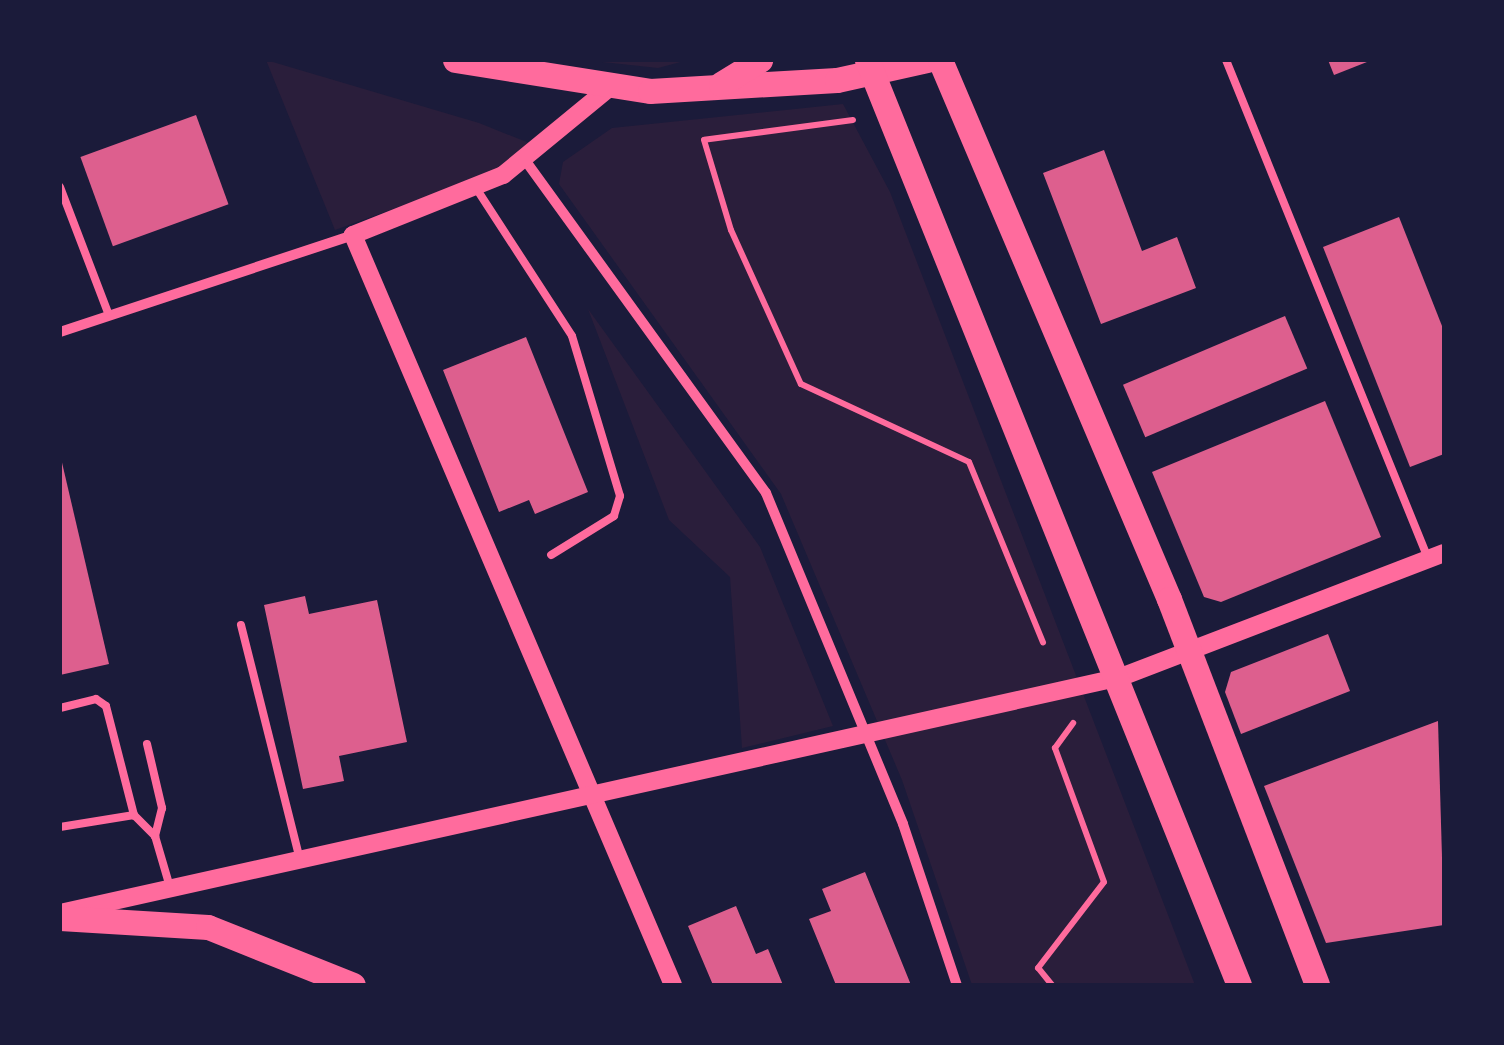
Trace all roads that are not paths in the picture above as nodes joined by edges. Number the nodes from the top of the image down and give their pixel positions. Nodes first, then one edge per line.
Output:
1 (455, 60) edge
2 (760, 60) edge
3 (927, 60) edge
4 (940, 60) edge
5 (1226, 60) edge
6 (870, 67) edge
7 (609, 88) junction
8 (707, 90) junction
9 (526, 160) junction
10 (60, 186) edge
11 (476, 188) junction
12 (353, 234) junction
13 (109, 316) junction
14 (60, 332) edge
15 (551, 555) dead end
16 (1436, 556) edge
17 (240, 625) dead end
18 (1190, 653) junction
19 (1121, 677) junction
20 (60, 708) edge
21 (863, 734) junction
22 (147, 744) dead end
23 (592, 792) junction
24 (134, 815) junction
25 (60, 827) edge
26 (155, 836) junction
27 (299, 856) junction
28 (169, 884) junction
29 (60, 916) edge
30 (353, 985) edge
31 (673, 985) edge
32 (957, 985) edge
33 (1239, 985) edge
34 (1317, 985) edge

1 - 7 main road
2 - 8 main road
3 - 6 main road
4 - 18 main road
5 - 16 lane
6 - 8 main road
6 - 19 main road
7 - 8 main road
7 - 9 street
9 - 11 street
9 - 21 street
10 - 13 lane
11 - 12 street
11 - 15 lane
12 - 13 street
12 - 23 street
13 - 14 street
16 - 18 street
17 - 27 lane
18 - 19 street
18 - 34 main road
19 - 21 street
19 - 33 main road
20 - 24 lane
21 - 23 street
21 - 32 street
22 - 26 lane
23 - 27 street
23 - 31 street
24 - 25 lane
24 - 26 lane
26 - 28 lane
27 - 28 street
28 - 29 street
29 - 30 main road

